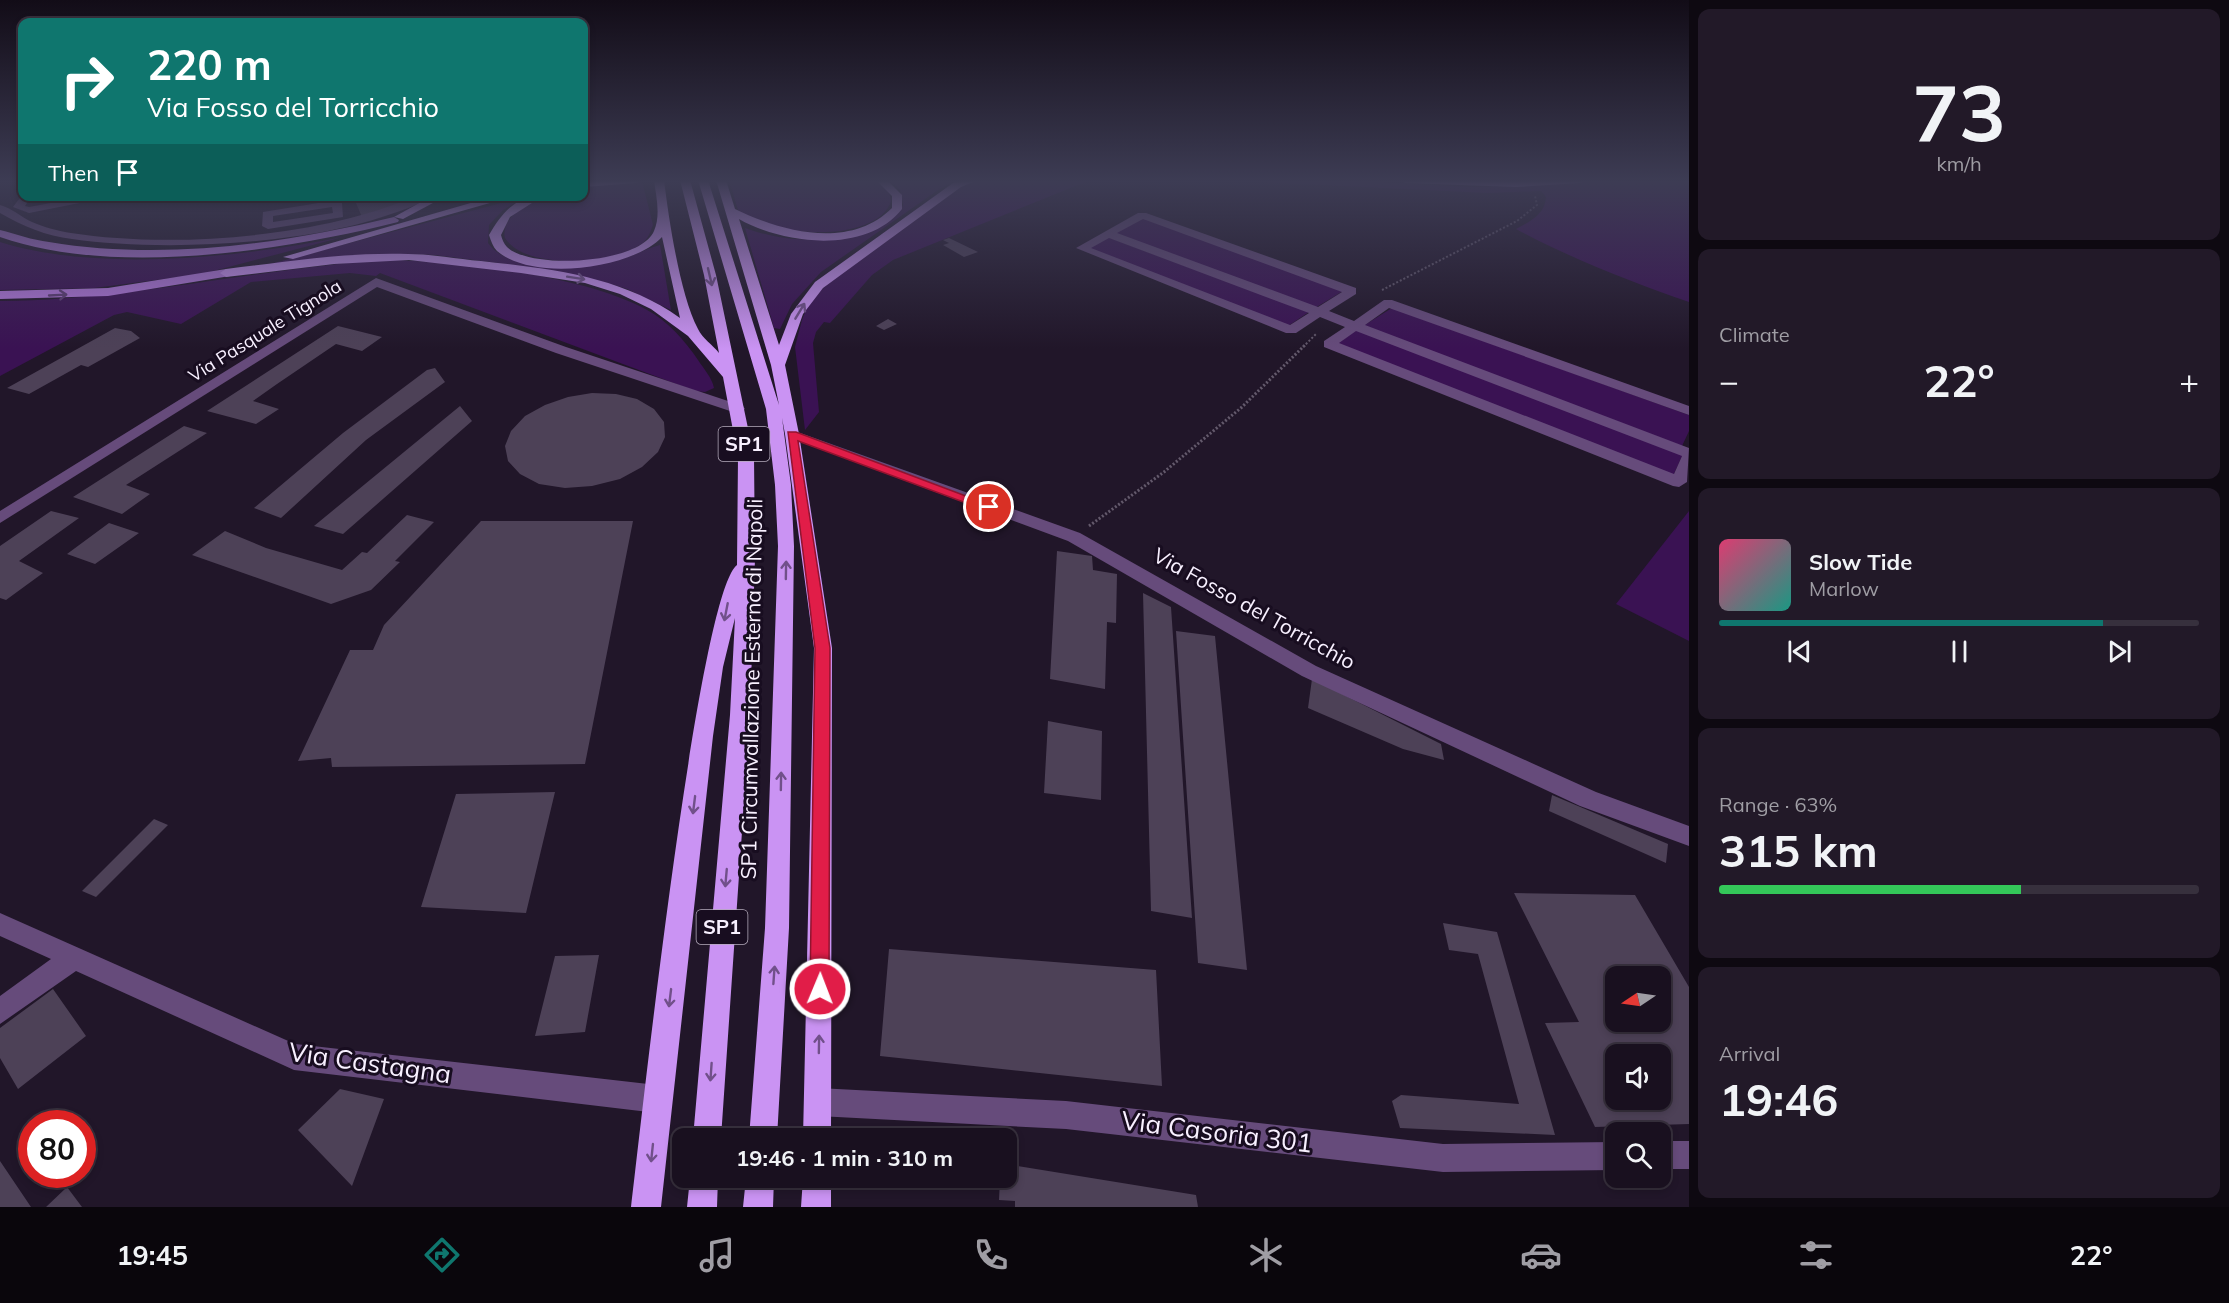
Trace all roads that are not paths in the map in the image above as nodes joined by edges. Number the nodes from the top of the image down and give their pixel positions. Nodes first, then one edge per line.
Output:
1 (15, 236) edge
2 (84, 236) edge
3 (206, 236) edge
4 (330, 236) edge
5 (361, 236) edge
6 (496, 236) edge
7 (657, 236) edge
8 (668, 236) edge
9 (700, 236) edge
10 (720, 236) edge
11 (740, 236) edge
12 (886, 236) edge
13 (1104, 236) edge
14 (1114, 236) edge
15 (1201, 236) edge
16 (226, 273) junction
17 (0, 295) edge
18 (1319, 312) junction
19 (1356, 326) junction
20 (693, 333) junction
21 (778, 365) junction
22 (732, 382) junction
23 (769, 395) junction
24 (738, 409) junction
25 (1689, 411) edge
26 (792, 434) junction
27 (1689, 455) edge
28 (0, 518) edge
29 (746, 558) junction
30 (1689, 836) edge
31 (0, 924) edge
32 (73, 958) junction
33 (0, 1011) edge
34 (657, 1099) junction
35 (818, 1102) junction
36 (708, 1128) edge
37 (764, 1128) edge
38 (818, 1128) edge
39 (1671, 1155) edge
40 (1689, 1155) edge
41 (1605, 1156) edge
42 (703, 1188) edge
43 (759, 1188) edge
44 (817, 1188) edge
45 (646, 1207) edge
46 (702, 1207) edge
47 (758, 1207) edge
48 (816, 1207) edge

1 - 4 main road
2 - 3 street
5 - 16 highway
6 - 7 highway
8 - 20 highway, SP1
9 -> 22 highway, SP1 Circumvallazione Esterna di Napoli / SP1
10 - 23 highway, SP1 Circumvallazione Esterna di Napoli / SP1
11 - 21 highway
21 -> 12 highway
13 - 18 street
14 - 18 street
15 - 18 street
17 -> 16 main road
16 -> 20 highway
18 - 19 street
19 - 25 street
19 - 27 street
19 - 27 street
20 - 22 highway, SP1
21 - 23 highway
21 - 26 highway
22 - 24 highway, SP1 Circumvallazione Esterna di Napoli / SP1
37 -> 23 highway, SP1 Circumvallazione Esterna di Napoli / SP1
24 - 28 street, Via Pasquale Tignola
24 - 29 highway, SP1 Circumvallazione Esterna di Napoli / SP1
26 - 30 street, Via Fosso del Torricchio
35 -> 26 highway
29 -> 34 highway
29 -> 36 highway, SP1 Circumvallazione Esterna di Napoli / SP1
31 - 32 street, Via Castagna
32 - 33 street
32 - 34 street, Via Castagna
34 -> 45 highway
35 - 38 highway
35 - 41 street, Via Casoria 301
39 - 40 street
42 - 46 highway
43 - 47 highway
44 - 48 highway

